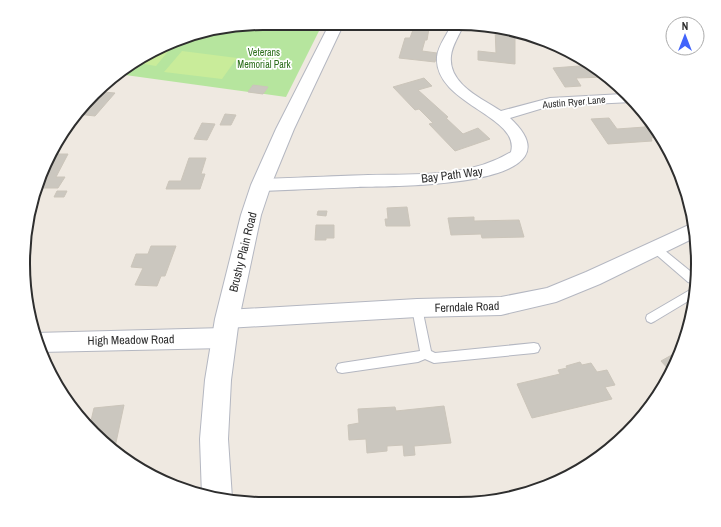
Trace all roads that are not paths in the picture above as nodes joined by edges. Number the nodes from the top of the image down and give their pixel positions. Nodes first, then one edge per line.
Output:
1 (334, 30) edge
2 (455, 30) edge
3 (623, 98) edge
4 (498, 117) junction
5 (261, 185) junction
6 (689, 232) edge
7 (655, 248) junction
8 (691, 278) edge
9 (689, 295) edge
10 (417, 308) junction
11 (651, 318) dead end
12 (225, 328) junction
13 (43, 342) edge
14 (534, 348) dead end
15 (426, 354) junction
16 (342, 368) dead end
17 (216, 492) edge

1 - 5 main road, Brushy Plain Road
2 - 4 street, Bay Path Way
3 - 4 street, Austin Ryer Lane
4 - 5 street, Bay Path Way
5 - 12 main road, Brushy Plain Road
6 - 7 street, Ferndale Road
7 - 8 lane
7 - 10 street, Ferndale Road
9 - 11 lane
10 - 12 street, Ferndale Road
10 - 15 lane
12 - 13 street, High Meadow Road
12 - 17 main road, Brushy Plain Road
14 - 15 lane
15 - 16 lane

